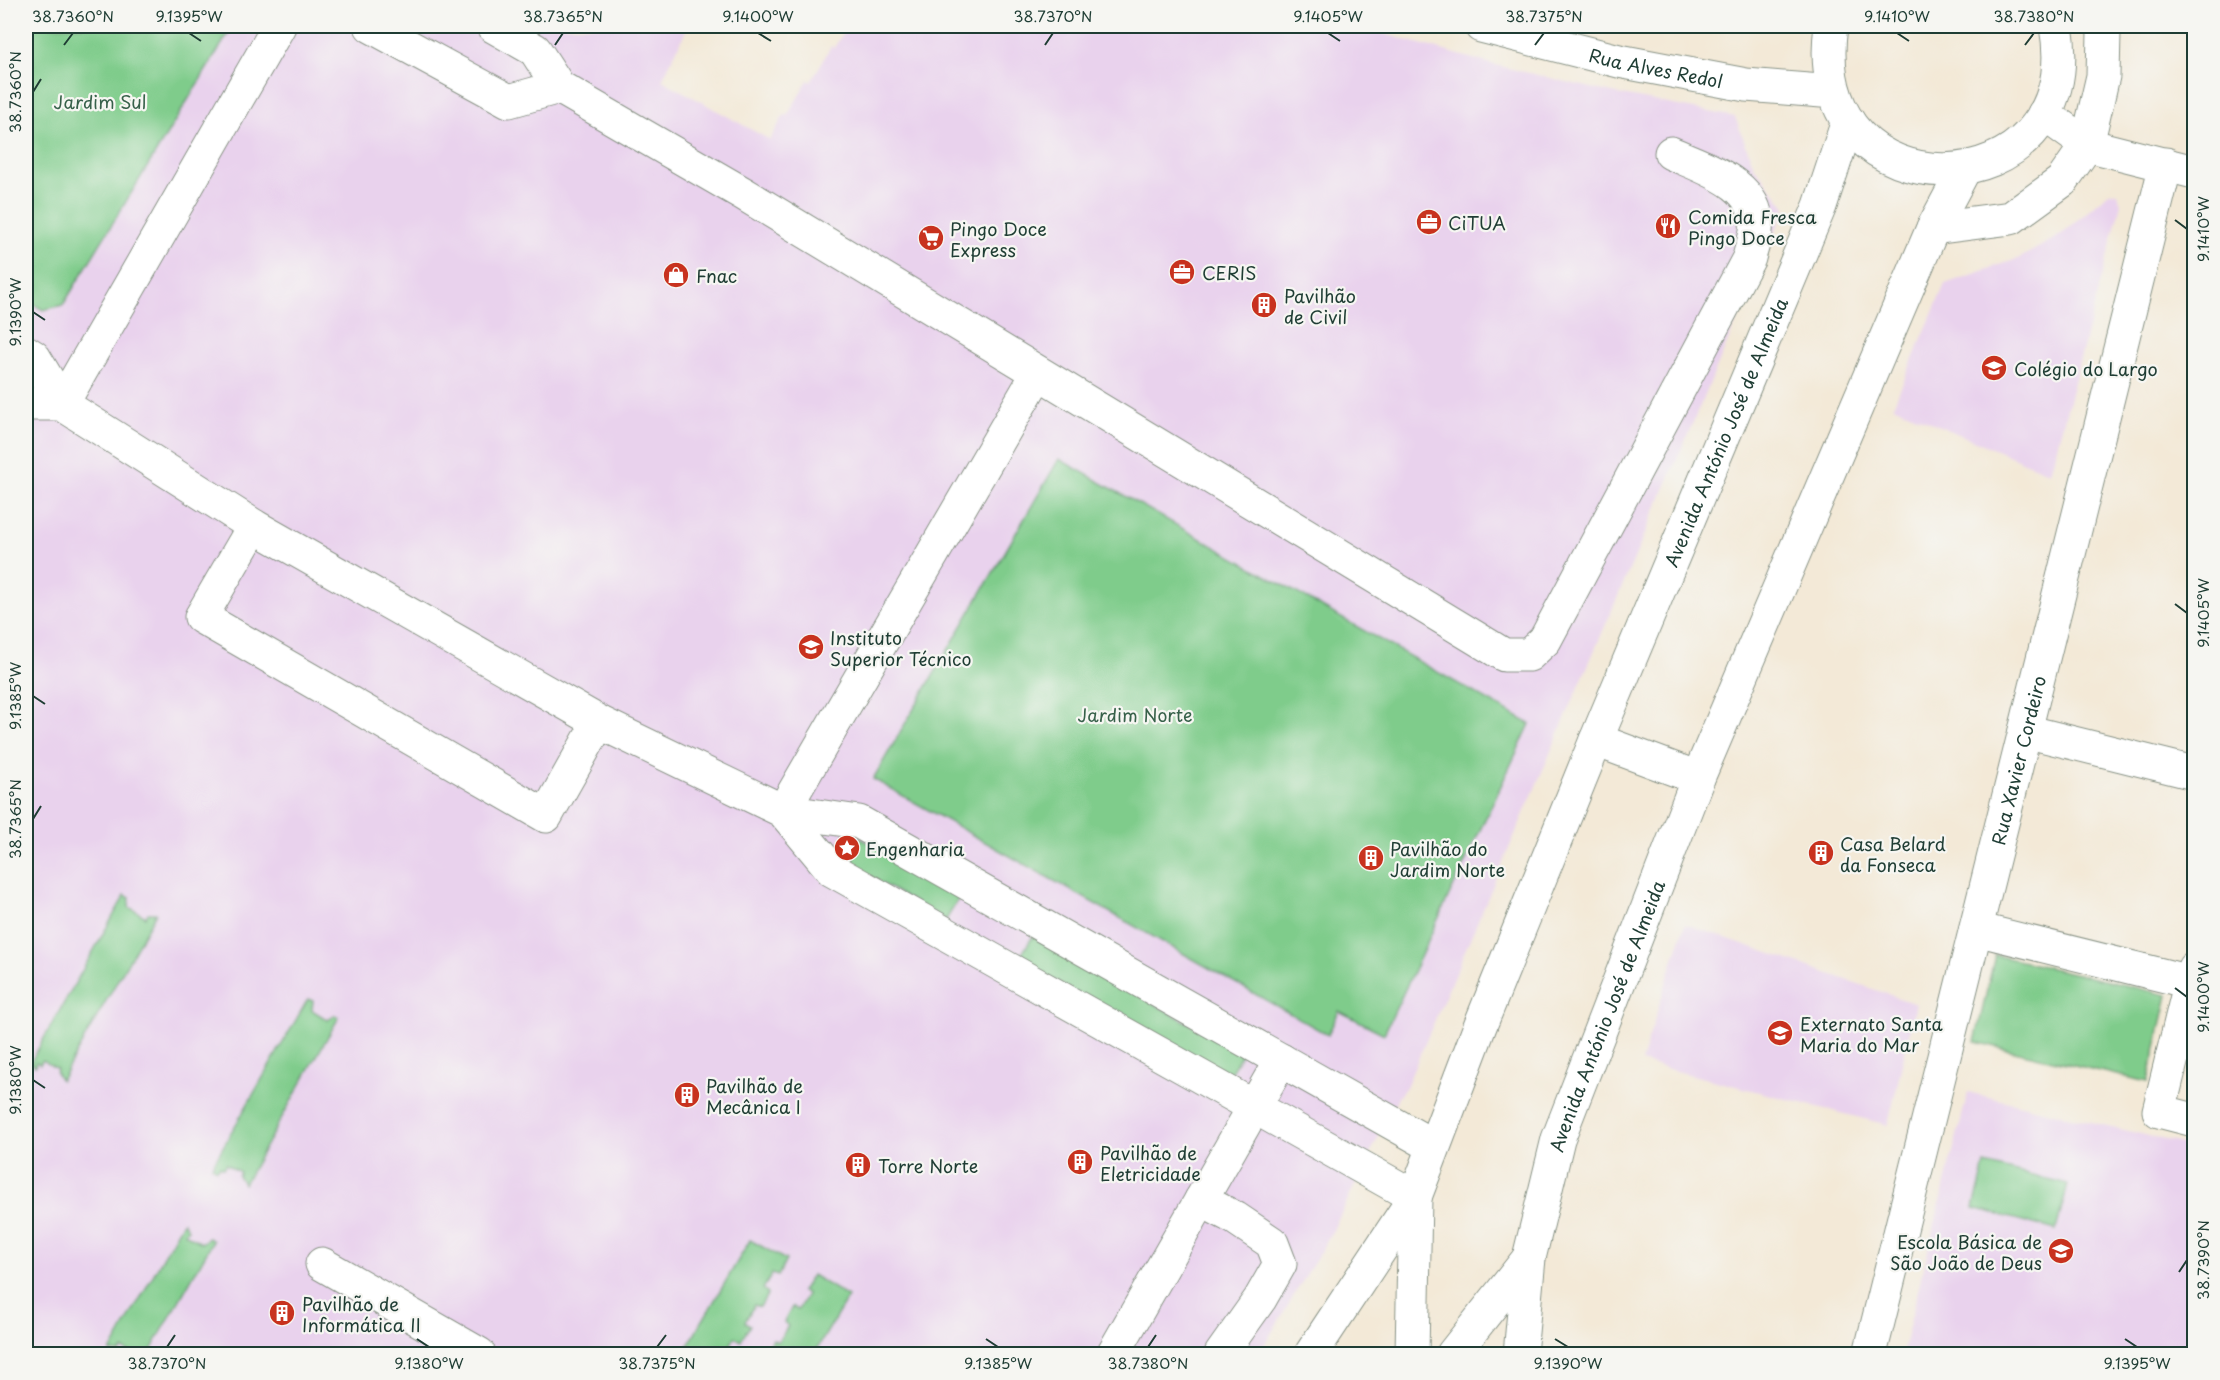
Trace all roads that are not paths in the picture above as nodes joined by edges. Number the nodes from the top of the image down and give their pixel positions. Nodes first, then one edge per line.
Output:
1 (279, 26) edge
2 (371, 26) edge
3 (493, 26) edge
4 (1481, 26) edge
5 (1831, 26) edge
6 (2056, 26) edge
7 (2102, 26) edge
8 (559, 87) junction
9 (1834, 92) junction
10 (2044, 114) junction
11 (1848, 121) junction
12 (2087, 145) junction
13 (1671, 153) dead end
14 (2180, 168) edge
15 (1964, 170) junction
16 (1933, 228) junction
17 (26, 352) edge
18 (1038, 373) junction
19 (26, 404) edge
20 (62, 404) junction
21 (254, 526) junction
22 (599, 722) junction
23 (2025, 731) junction
24 (1596, 740) junction
25 (2194, 773) edge
26 (1698, 778) junction
27 (783, 811) junction
28 (1976, 929) junction
29 (2193, 978) edge
30 (1281, 1060) junction
31 (1255, 1108) junction
32 (2194, 1120) edge
33 (1433, 1146) junction
34 (1415, 1197) junction
35 (1201, 1200) junction
36 (1529, 1258) junction
37 (322, 1264) dead end
38 (479, 1354) edge
39 (1113, 1354) edge
40 (1221, 1354) edge
41 (1311, 1354) edge
42 (1412, 1354) edge
43 (1454, 1354) edge
44 (1520, 1354) edge
45 (1870, 1354) edge

1 - 20 street
2 - 8 street
3 - 8 street
4 - 9 street, Rua Alves Redol
5 - 9 street
6 - 10 street
7 - 12 street
8 - 18 street
9 - 11 street
10 - 12 street
10 - 15 street
11 - 15 street
11 - 24 street, Avenida António José de Almeida
12 - 14 street
12 - 16 street
13 - 18 street
14 - 23 street, Rua Xavier Cordeiro
15 - 16 street, Avenida António José de Almeida
16 - 26 street, Avenida António José de Almeida
17 - 20 street
18 - 27 street
19 - 20 street
20 - 21 street
21 - 22 street
21 - 22 street
22 - 27 street
23 - 25 street
23 - 28 street, Rua Xavier Cordeiro
24 - 26 street
24 - 33 street, Avenida António José de Almeida
26 - 36 street, Avenida António José de Almeida
27 - 30 street
27 - 31 street
28 - 29 street
28 - 45 street, Rua Xavier Cordeiro
29 - 32 street
30 - 31 street
30 - 33 street
31 - 34 street
31 - 35 street
33 - 34 street, Avenida António José de Almeida
34 - 41 street
34 - 42 street
35 - 39 street
35 - 40 street
36 - 43 street
36 - 44 street, Avenida António José de Almeida
37 - 38 street

